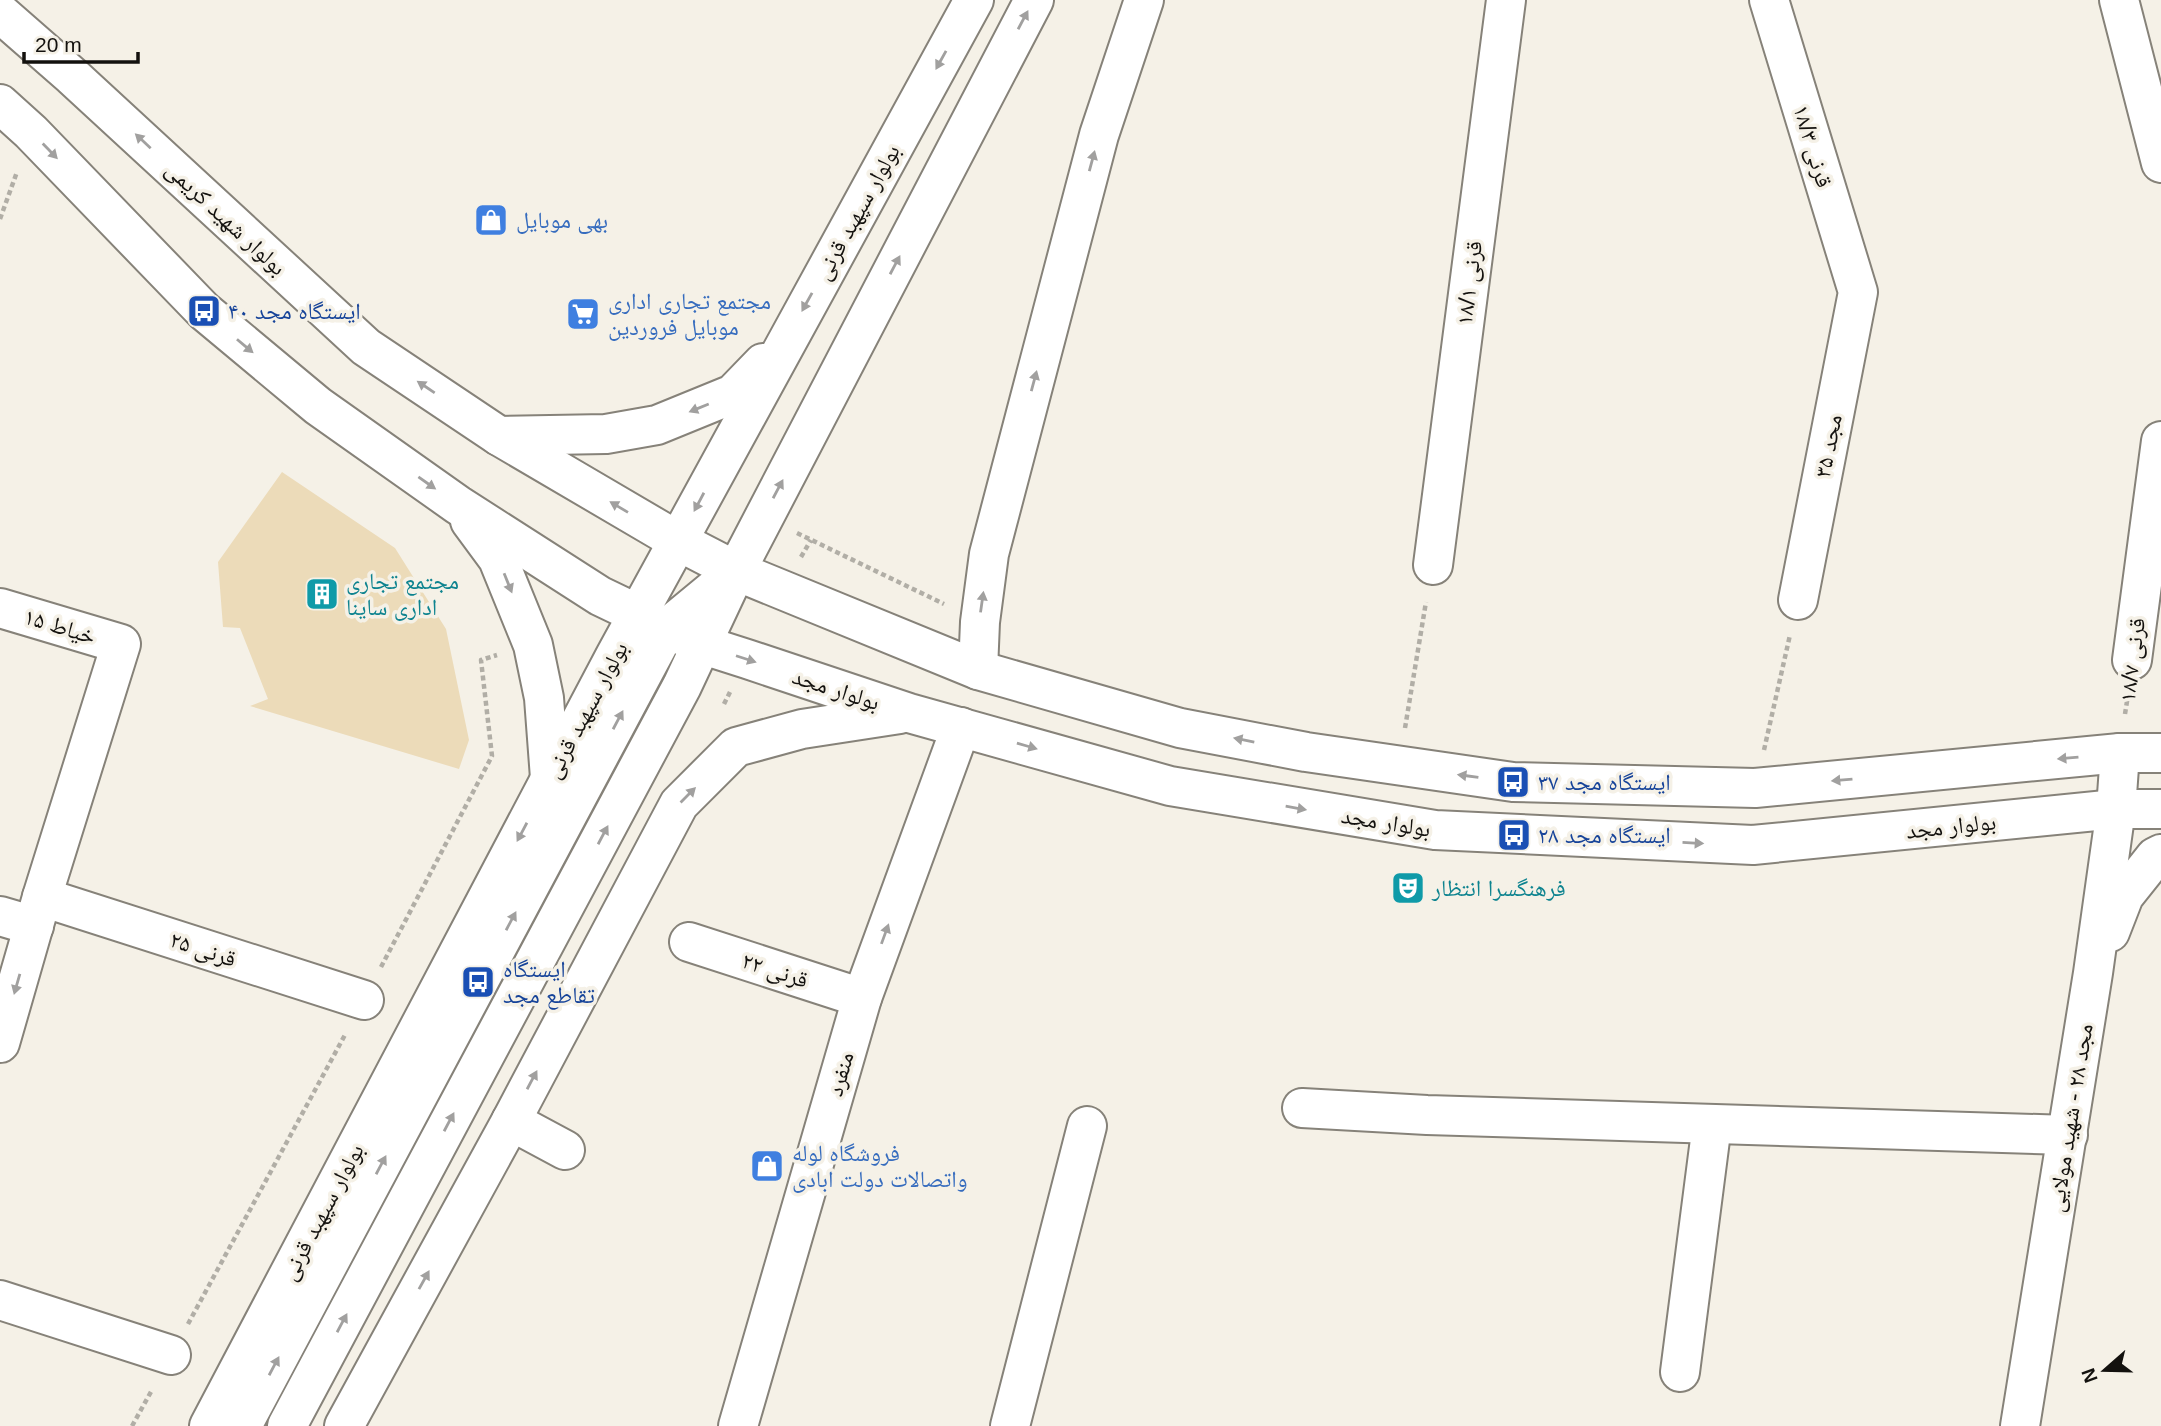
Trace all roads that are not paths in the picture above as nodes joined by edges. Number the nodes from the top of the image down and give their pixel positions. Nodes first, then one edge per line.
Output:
1 (974, 0) edge
2 (1034, 0) edge
3 (1144, 0) edge
4 (1506, 0) edge
5 (1769, 0) edge
6 (2119, 0) edge
7 (0, 13) edge
8 (0, 104) edge
9 (2161, 163) edge
10 (1858, 292) joint
11 (788, 336) junction
12 (499, 436) junction
13 (2161, 441) edge
14 (458, 505) junction
15 (678, 541) junction
16 (1433, 565) road end
17 (736, 571) junction
18 (1798, 600) road end
19 (0, 608) edge
20 (668, 629) junction
21 (2132, 660) road end
22 (978, 670) junction
23 (909, 713) junction
24 (961, 727) junction
25 (2120, 753) junction
26 (2161, 753) edge
27 (550, 778) junction
28 (2116, 809) junction
29 (2161, 809) edge
30 (2161, 854) edge
31 (25, 913) edge
32 (688, 942) dead end
33 (2093, 973) junction
34 (862, 998) junction
35 (364, 1000) road end
36 (0, 1043) edge
37 (1302, 1108) dead end
38 (510, 1121) junction
39 (1713, 1124) junction
40 (1087, 1126) dead end
41 (2068, 1135) junction
42 (565, 1150) dead end
43 (0, 1300) edge
44 (171, 1355) road end
45 (1680, 1372) dead end
46 (295, 1410) edge
47 (346, 1422) edge
48 (209, 1426) edge
49 (242, 1426) edge
50 (737, 1426) edge
51 (1010, 1426) edge
52 (2020, 1426) edge

1 -> 11 main road, بولوار سپهبد قرنی
17 -> 2 main road
22 -> 3 main road
4 - 16 main road, قرنی ۱۸/۱
5 - 10 main road, قرنی ۱۸/۳
6 - 9 main road
12 -> 7 main road, بولوار شهید کریمی
8 -> 14 main road
10 - 18 main road, مجد ۳۵
11 -> 12 main road
11 -> 15 main road, بولوار سپهبد قرنی
15 -> 12 main road, بولوار شهید کریمی
13 - 21 main road, قرنی ۱۸/۷
14 - 20 main road
14 -> 27 main road
15 - 17 main road
15 - 20 main road, بولوار سپهبد قرنی
17 - 20 main road
17 - 22 main road
19 - 31 main road, خیاط ۱۵
20 -> 23 main road, بولوار مجد
20 - 27 main road, بولوار سپهبد قرنی
46 -> 20 main road, بولوار سپهبد قرنی
49 -> 20 main road
25 -> 22 main road
23 - 24 main road, بولوار مجد
38 -> 23 main road
24 -> 28 main road, بولوار مجد
34 -> 24 main road, منفرد
25 - 26 main road
25 - 28 main road, مجد ۲۸ - شهید مولایی
27 -> 48 main road, بولوار سپهبد قرنی
28 - 29 main road, بولوار مجد
28 - 33 main road, مجد ۲۸ - شهید مولایی
30 - 33 main road
31 - 35 main road, قرنی ۲۵
31 -> 36 main road
32 - 34 main road, قرنی ۲۲
33 - 41 main road, مجد ۲۸ - شهید مولایی
34 - 50 main road, منفرد
37 - 39 main road
38 - 42 main road
47 -> 38 main road
39 - 41 main road
39 - 45 main road
40 - 51 main road
41 - 52 main road, مجد ۲۸ - شهید مولایی
43 - 44 main road
46 - 47 main road

